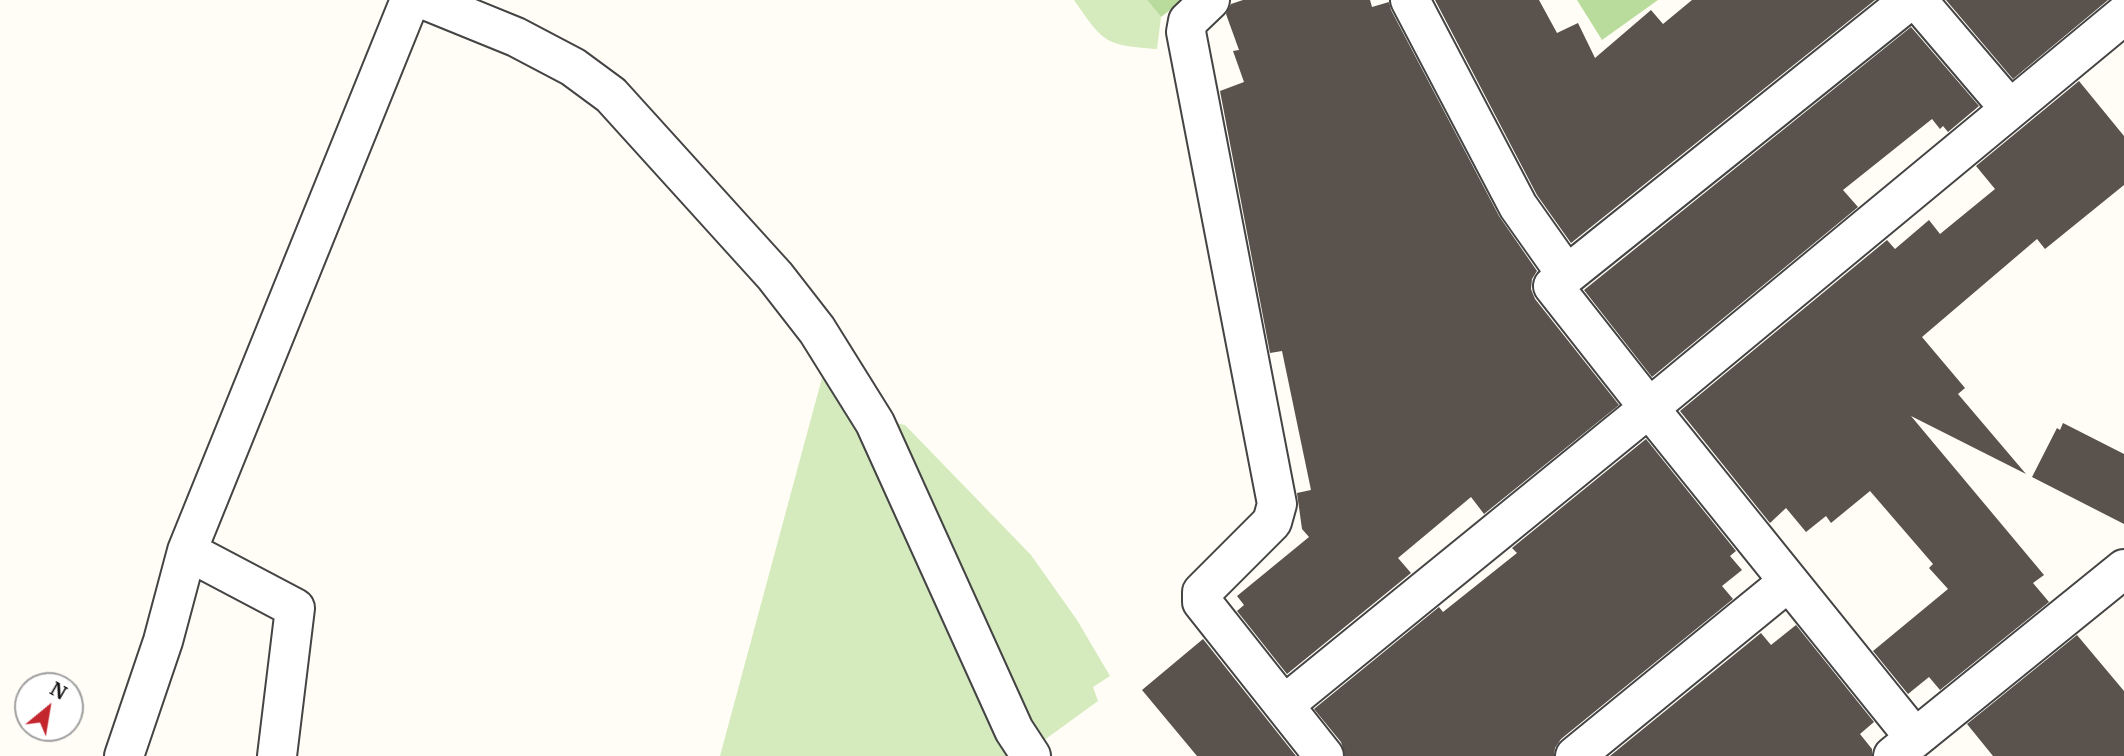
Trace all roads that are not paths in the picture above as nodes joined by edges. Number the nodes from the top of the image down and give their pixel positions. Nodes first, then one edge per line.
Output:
1 (410, 0) edge
2 (425, 0) edge
3 (1210, 0) edge
4 (1410, 0) edge
5 (1910, 0) edge
6 (1917, 0) edge
7 (2124, 15) edge
8 (2010, 109) junction
9 (1566, 274) junction
10 (1649, 408) junction
11 (187, 551) junction
12 (2124, 569) edge
13 (1788, 582) junction
14 (1284, 705) junction
15 (1904, 747) edge
16 (124, 756) edge
17 (277, 756) edge
18 (1031, 756) edge
19 (1324, 756) edge
20 (1575, 756) edge

1 - 11 street
2 - 18 street
3 - 14 street
4 - 9 street
5 - 9 street
6 - 8 street
7 - 8 street
8 - 10 street
9 - 10 street
10 - 13 street
10 - 14 street
11 - 16 street
11 - 17 street
12 - 15 street
13 - 15 street
13 - 20 street
14 - 19 street

